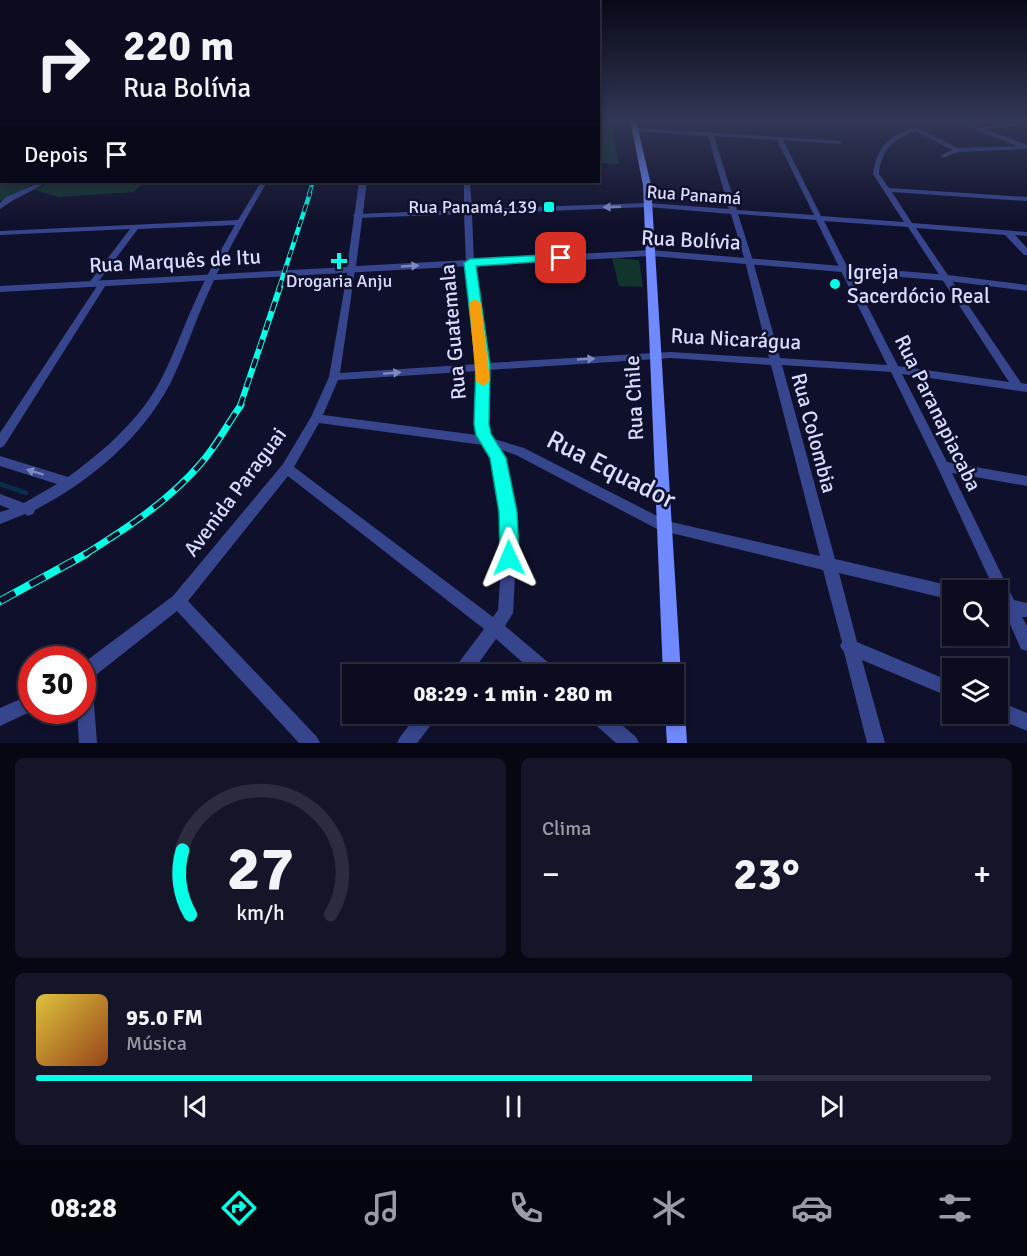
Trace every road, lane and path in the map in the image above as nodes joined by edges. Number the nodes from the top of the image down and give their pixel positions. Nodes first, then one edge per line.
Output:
1 (642, 155) edge
2 (716, 155) edge
3 (786, 155) edge
4 (881, 155) edge
5 (946, 155) edge
6 (943, 156) dead end
7 (43, 183) edge
8 (263, 183) edge
9 (363, 183) edge
10 (467, 183) edge
11 (888, 190) junction
12 (1027, 199) edge
13 (648, 205) junction
14 (0, 207) edge
15 (733, 212) junction
16 (468, 213) junction
17 (357, 216) junction
18 (819, 219) junction
19 (241, 222) junction
20 (912, 226) junction
21 (136, 227) junction
22 (0, 233) edge
23 (1008, 233) junction
24 (1027, 234) edge
25 (651, 253) junction
26 (1027, 253) edge
27 (749, 261) junction
28 (470, 263) junction
29 (351, 270) junction
30 (846, 270) junction
31 (211, 277) junction
32 (948, 278) junction
33 (98, 284) junction
34 (1027, 288) edge
35 (0, 289) edge
36 (656, 355) junction
37 (774, 360) junction
38 (483, 365) junction
39 (895, 369) junction
40 (334, 377) junction
41 (1022, 387) edge
42 (316, 418) junction
43 (5, 432) edge
44 (487, 441) junction
45 (0, 443) edge
46 (0, 461) edge
47 (943, 466) junction
48 (287, 468) junction
49 (1027, 481) edge
50 (71, 483) junction
51 (0, 500) edge
52 (28, 510) junction
53 (0, 518) edge
54 (663, 526) junction
55 (828, 565) junction
56 (992, 580) edge
57 (942, 591) edge
58 (178, 601) junction
59 (1008, 606) edge
60 (1027, 610) edge
61 (1008, 613) edge
62 (495, 629) junction
63 (1027, 643) edge
64 (848, 646) junction
65 (468, 664) edge
66 (537, 664) edge
67 (671, 664) edge
68 (96, 665) edge
69 (942, 686) edge
70 (18, 709) edge
71 (1008, 714) edge
72 (0, 717) edge
73 (1027, 722) edge
74 (87, 724) edge
75 (421, 724) edge
76 (608, 724) edge
77 (676, 724) edge
78 (88, 743) edge
79 (311, 743) edge
80 (406, 743) edge
81 (630, 743) edge
82 (677, 743) edge
83 (876, 743) edge

1 - 13 main road, Rua Chile
2 - 15 street, Rua Colombia
3 - 18 street, Rua Paranapiacaba
4 - 11 street
5 - 6 street
7 - 14 street
8 - 19 street
9 - 17 street, Avenida Paraguai
10 - 16 street, Rua Guatemala
11 - 12 street
11 - 20 street
13 - 15 street, Rua Panamá
13 -> 16 street, Rua Panamá
13 - 25 main road, Rua Chile
15 - 18 street, Rua Panamá
15 - 27 street, Rua Colombia
16 - 17 street, Rua Panamá
16 - 28 street, Rua Guatemala
17 - 29 street, Avenida Paraguai
18 - 20 street, Rua Panamá
18 - 30 street, Rua Paranapiacaba
19 - 21 street
19 - 31 street
20 - 23 street, Rua Panamá
20 - 32 street
21 - 22 street
21 - 33 street
23 - 24 street, Rua Panamá
23 - 26 street
25 - 27 street, Rua Bolívia
25 - 28 street, Rua Bolívia
25 - 36 main road, Rua Chile
27 - 30 street, Rua Bolívia
27 - 37 street, Rua Colombia
29 -> 28 street, Rua Bolívia
28 - 38 street, Rua Guatemala
29 - 31 street, Rua Marquês de Itu
29 - 40 street, Avenida Paraguai
30 - 32 street, Rua Bolívia
30 - 39 street, Rua Paranapiacaba
31 - 33 street, Rua Marquês de Itu
31 - 50 street
32 - 34 street, Rua Bolívia
32 - 41 street
33 - 35 street, Rua Marquês de Itu
33 - 43 street
36 - 37 street, Rua Nicarágua
38 -> 36 street, Rua Nicarágua
36 - 54 main road, Rua Chile
37 - 39 street, Rua Nicarágua
37 - 55 street, Rua Colombia
40 -> 38 street, Rua Nicarágua
38 - 44 street, Rua Guatemala
39 - 41 street, Rua Nicarágua
39 - 47 street, Rua Paranapiacaba
40 - 42 street, Avenida Paraguai
42 - 44 street, Rua Equador
42 - 48 street, Avenida Paraguai
43 - 45 street
44 - 54 street, Rua Equador
44 - 62 street, Rua Guatemala
50 -> 46 street
47 - 49 street
47 - 56 street, Rua Paranapiacaba
48 - 58 street, Avenida Paraguai
48 - 62 street
50 - 52 street
51 - 52 street
52 - 53 street
54 - 55 street, Rua Equador
54 - 67 main road, Rua Chile
55 - 57 street, Rua Equador
55 - 64 street, Rua Colombia
58 - 68 street, Avenida Paraguai
58 - 79 street
59 - 60 street
61 - 63 street, Rua Paranapiacaba
62 - 65 street, Rua Guatemala
62 - 66 street
64 - 69 street
64 - 83 street, Rua Colombia
70 - 72 street
71 - 73 street
74 - 78 street
75 - 80 street
76 - 81 street
77 - 82 main road

